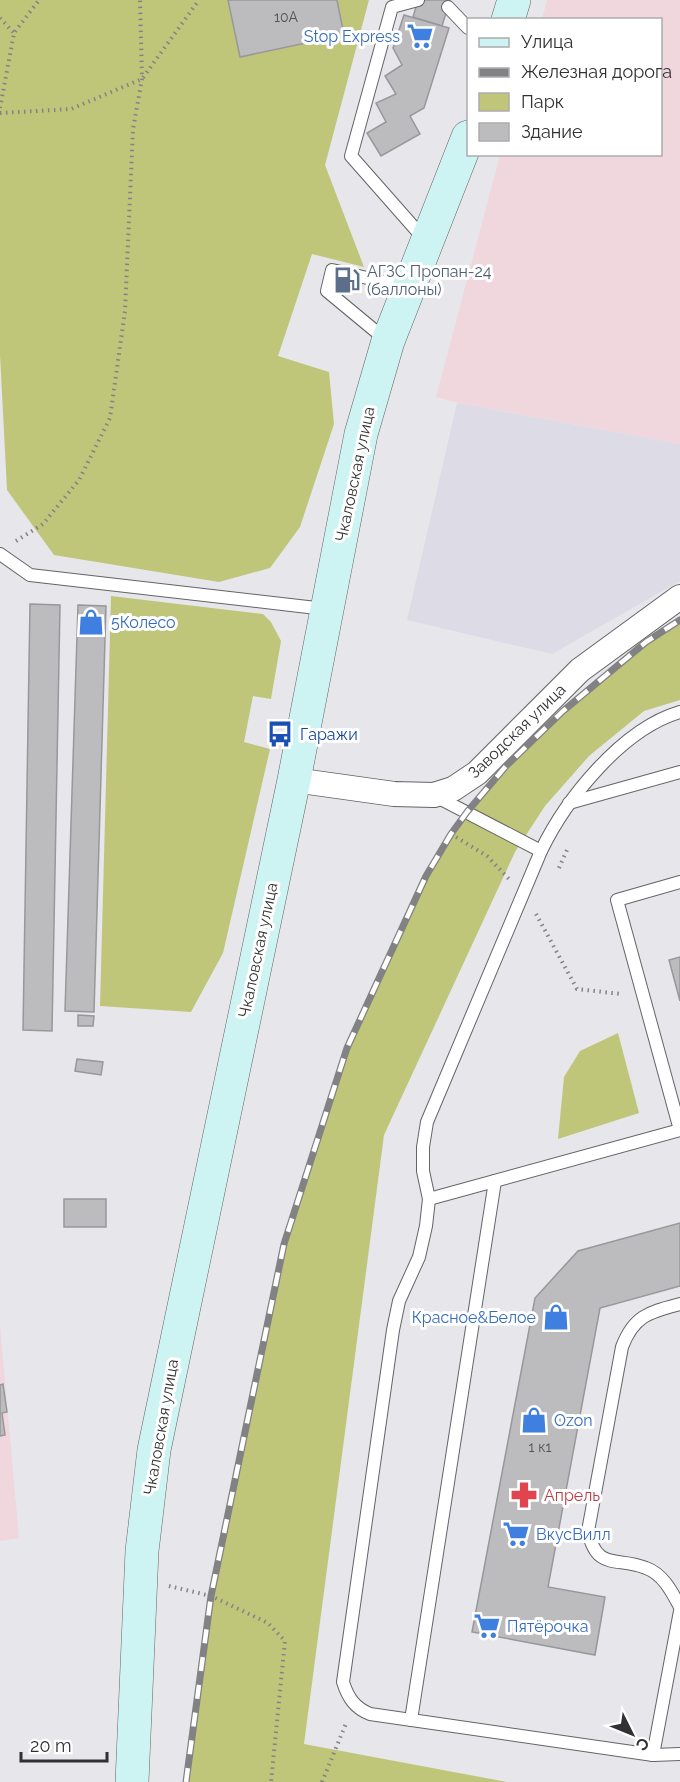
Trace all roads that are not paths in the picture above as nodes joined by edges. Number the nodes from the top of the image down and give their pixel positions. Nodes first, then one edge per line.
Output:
1 (418, 0) edge
2 (514, 0) edge
3 (448, 7) dead end
4 (509, 18) edge
5 (467, 27) edge
6 (467, 140) edge
7 (427, 242) junction
8 (408, 288) junction
9 (388, 341) junction
10 (4, 550) edge
11 (680, 597) edge
12 (326, 609) junction
13 (680, 712) edge
14 (680, 772) edge
15 (294, 780) junction
16 (434, 795) junction
17 (569, 802) junction
18 (541, 851) junction
19 (680, 882) edge
20 (495, 1181) junction
21 (429, 1199) junction
22 (680, 1304) edge
23 (680, 1609) edge
24 (411, 1720) junction
25 (680, 1754) edge
26 (653, 1755) junction
27 (132, 1782) edge

1 - 7 lane
2 - 4 main road
3 - 5 lane
6 - 7 main road, Чкаловская улица
7 - 8 main road, Чкаловская улица
8 - 9 main road, Чкаловская улица
8 - 9 lane
9 - 12 main road, Чкаловская улица
10 - 12 lane
11 - 16 street, Заводская улица
12 - 15 main road, Чкаловская улица
13 - 17 lane
14 - 17 lane
15 - 16 street, Заводская улица
15 - 27 main road, Чкаловская улица
16 - 18 lane
17 - 18 lane
18 - 21 lane
19 - 20 lane
20 - 21 lane
20 - 24 lane
21 - 24 lane
22 - 23 lane
23 - 26 lane
24 - 26 lane
25 - 26 lane

